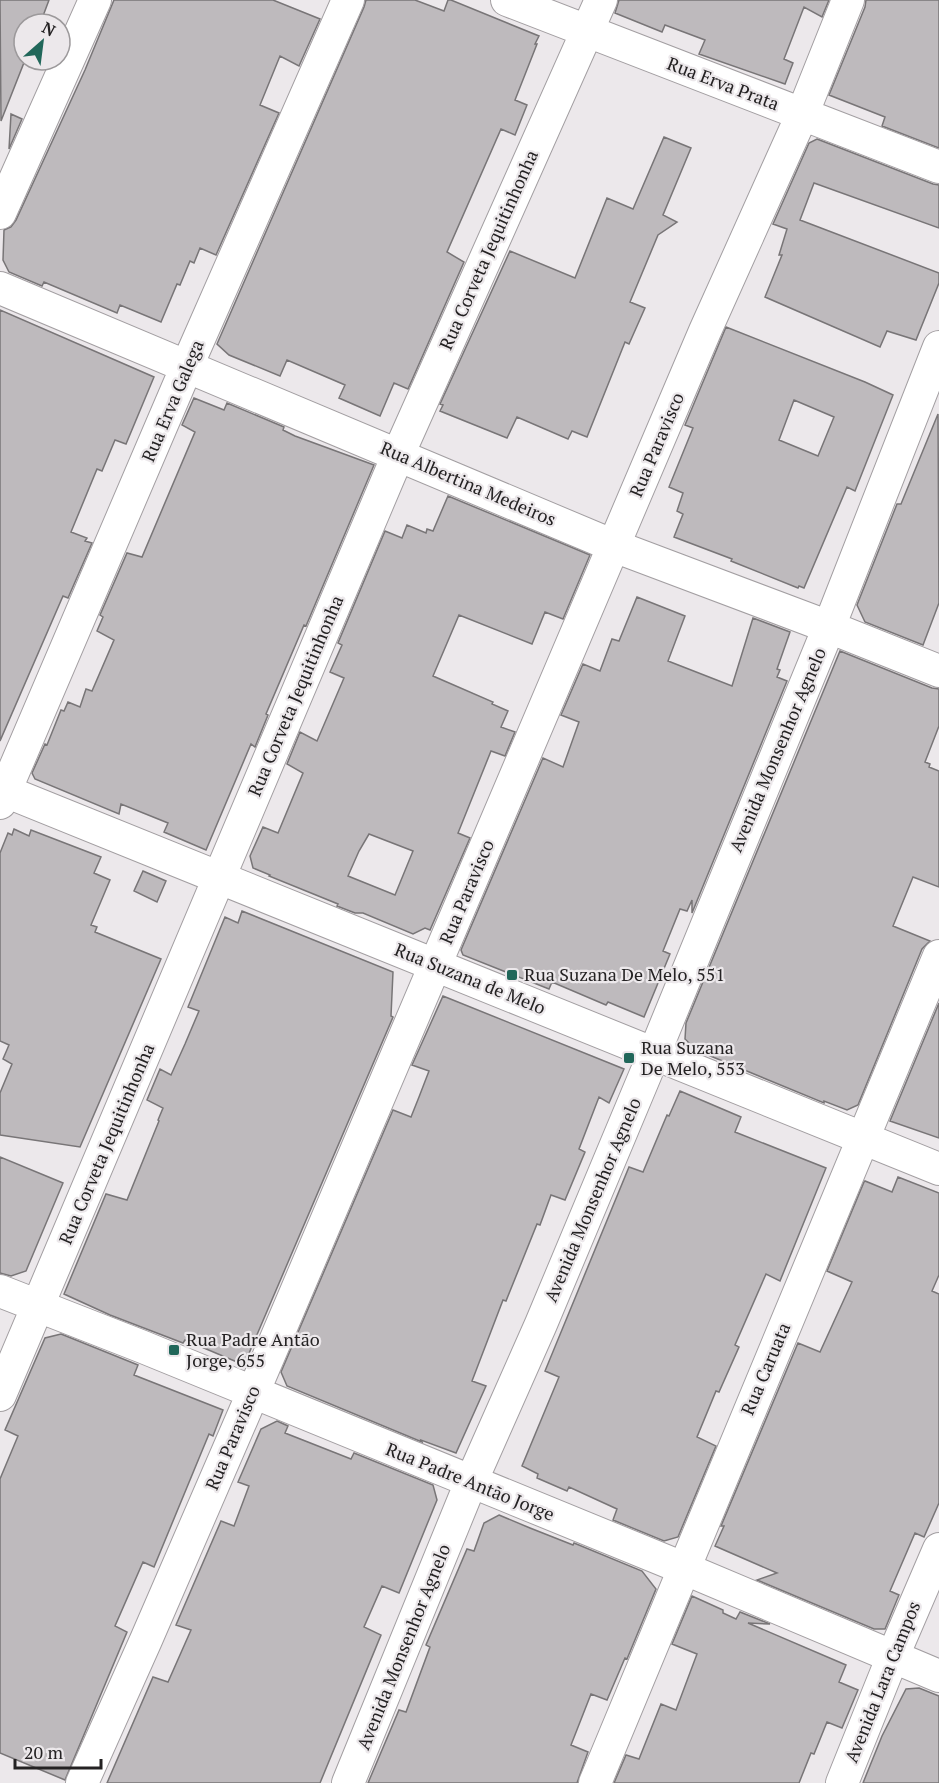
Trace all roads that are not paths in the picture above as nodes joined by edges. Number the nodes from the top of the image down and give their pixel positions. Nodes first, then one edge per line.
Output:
1 (95, 0) edge
2 (348, 0) edge
3 (507, 0) edge
4 (601, 0) edge
5 (848, 0) edge
6 (587, 31) junction
7 (802, 115) junction
8 (939, 167) edge
9 (0, 213) edge
10 (0, 288) edge
11 (939, 347) edge
12 (187, 366) junction
13 (927, 411) edge
14 (398, 455) junction
15 (614, 546) junction
16 (829, 627) junction
17 (939, 671) edge
18 (2, 794) edge
19 (218, 877) junction
20 (939, 956) edge
21 (436, 966) junction
22 (654, 1053) junction
23 (862, 1138) junction
24 (939, 1169) edge
25 (0, 1292) edge
26 (39, 1307) junction
27 (253, 1393) junction
28 (0, 1395) edge
29 (471, 1482) junction
30 (939, 1549) edge
31 (683, 1568) junction
32 (893, 1656) junction
33 (939, 1676) edge
34 (82, 1783) edge
35 (348, 1783) edge
36 (595, 1783) edge
37 (842, 1783) edge

1 - 9 street
2 - 12 street, Rua Erva Galega
3 - 6 street, Rua Erva Prata
4 - 6 street, Rua Corveta Jequitinhonha
5 - 7 street, Rua Paravisco
6 - 7 street, Rua Erva Prata
6 - 14 street, Rua Corveta Jequitinhonha
7 - 8 street, Rua Erva Prata
7 - 15 street, Rua Paravisco
10 - 12 street, Rua Albertina Medeiros
11 - 13 street, Avenida Monsenhor Agnelo
12 - 14 street, Rua Albertina Medeiros
12 - 18 street, Rua Erva Galega
13 - 16 street, Avenida Monsenhor Agnelo
14 - 15 street, Rua Albertina Medeiros
14 - 19 street, Rua Corveta Jequitinhonha
15 - 16 street, Rua Albertina Medeiros
15 - 21 street, Rua Paravisco
16 - 17 street, Rua Albertina Medeiros
16 - 22 street, Avenida Monsenhor Agnelo
18 - 19 street, Rua Suzana de Melo
19 - 21 street, Rua Suzana de Melo
19 - 26 street, Rua Corveta Jequitinhonha
20 - 23 street, Rua Caruata
21 - 22 street, Rua Suzana de Melo
21 - 27 street, Rua Paravisco
22 - 23 street, Rua Suzana de Melo
22 - 29 street, Avenida Monsenhor Agnelo
23 - 24 street, Rua Suzana de Melo
23 - 31 street, Rua Caruata
25 - 26 street, Rua Padre Antão Jorge
26 - 27 street, Rua Padre Antão Jorge
26 - 28 street, Rua Corveta Jequitinhonha
27 - 29 street, Rua Padre Antão Jorge
27 - 34 street, Rua Paravisco
29 - 31 street, Rua Padre Antão Jorge
29 - 35 street, Avenida Monsenhor Agnelo
30 - 32 street, Avenida Lara Campos
31 - 32 street, Rua Padre Antão Jorge
31 - 36 street, Rua Caruata
32 - 33 street, Rua Padre Antão Jorge
32 - 37 street, Avenida Lara Campos

